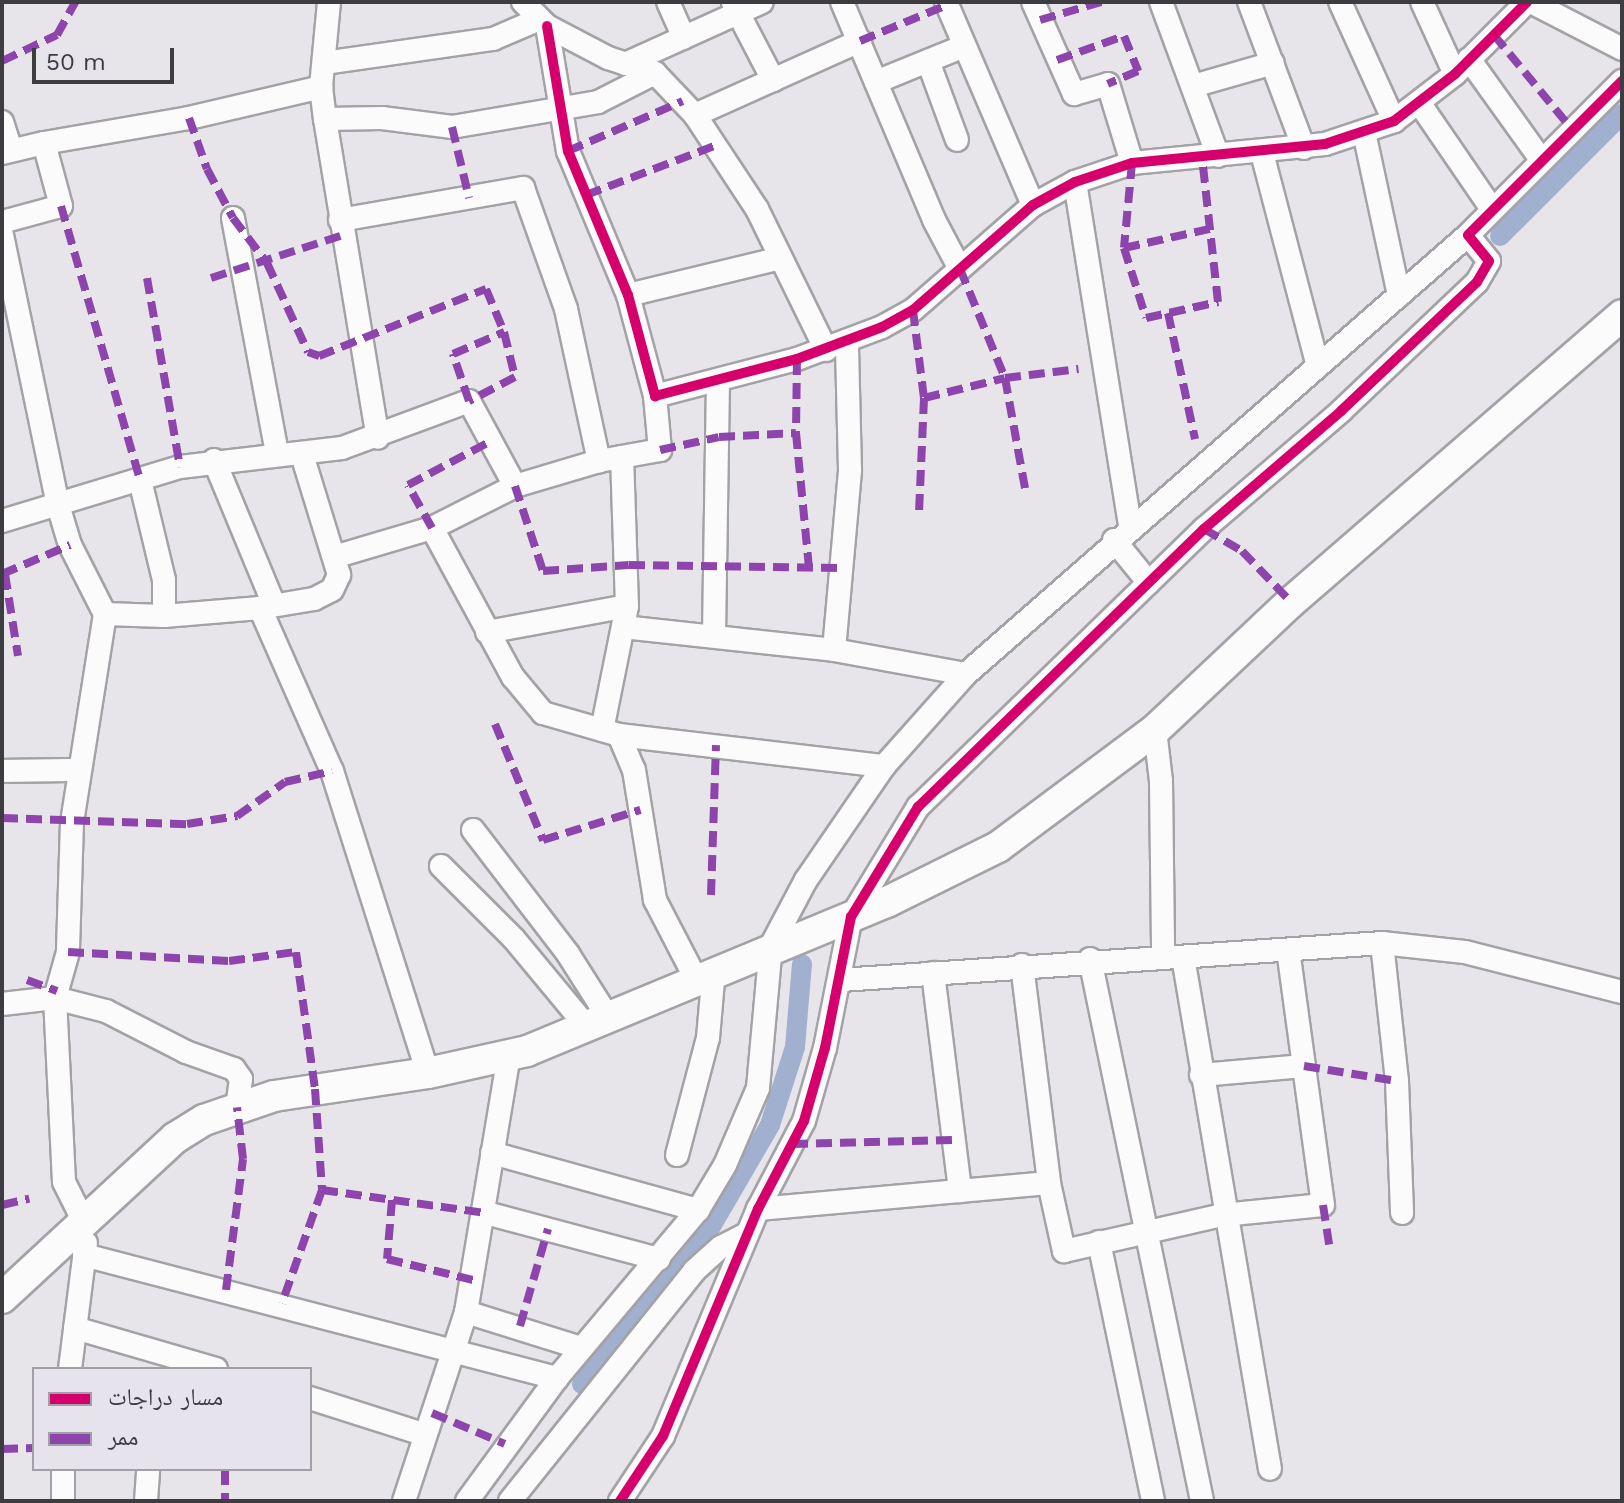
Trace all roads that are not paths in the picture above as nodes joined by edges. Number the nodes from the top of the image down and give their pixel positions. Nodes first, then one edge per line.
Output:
1 (329, 2) edge
2 (523, 2) edge
3 (668, 2) edge
4 (762, 2) edge
5 (842, 2) edge
6 (946, 2) edge
7 (1033, 2) edge
8 (1161, 2) edge
9 (1249, 2) edge
10 (1340, 2) edge
11 (1422, 2) edge
12 (1521, 5) edge
13 (736, 8) edge
14 (544, 22) junction
15 (684, 38) junction
16 (860, 41) junction
17 (964, 46) junction
18 (1622, 49) edge
19 (928, 61) junction
20 (324, 63) junction
21 (1273, 63) junction
22 (625, 64) junction
23 (1462, 66) junction
24 (655, 73) junction
25 (773, 80) junction
26 (1622, 81) edge
27 (876, 82) junction
28 (1193, 86) junction
29 (321, 87) junction
30 (1420, 104) junction
31 (558, 108) junction
32 (695, 115) junction
33 (325, 119) junction
34 (1394, 121) junction
35 (2, 122) edge
36 (1364, 132) junction
37 (957, 140) dead end
38 (44, 143) junction
39 (1304, 148) junction
40 (7, 151) edge
41 (1262, 153) junction
42 (1218, 156) junction
43 (1540, 158) junction
44 (1132, 163) junction
45 (1075, 182) junction
46 (1033, 205) junction
47 (1492, 209) junction
48 (233, 218) dead end
49 (340, 220) junction
50 (2, 222) edge
51 (2, 235) edge
52 (1468, 235) junction
53 (781, 258) junction
54 (960, 269) junction
55 (628, 295) junction
56 (1399, 295) junction
57 (1622, 315) edge
58 (836, 347) junction
59 (1318, 366) junction
60 (718, 381) junction
61 (655, 396) junction
62 (378, 438) junction
63 (277, 453) junction
64 (302, 455) junction
65 (622, 457) junction
66 (214, 460) junction
67 (599, 461) junction
68 (140, 480) junction
69 (515, 486) junction
70 (58, 505) junction
71 (2, 521) edge
72 (432, 528) junction
73 (1122, 534) junction
74 (334, 557) junction
75 (1149, 583) junction
76 (267, 607) junction
77 (105, 614) junction
78 (164, 616) junction
79 (625, 617) junction
80 (487, 632) junction
81 (714, 635) junction
82 (834, 650) junction
83 (966, 674) junction
84 (1155, 730) junction
85 (611, 733) junction
86 (884, 766) junction
87 (78, 770) junction
88 (2, 771) edge
89 (473, 830) dead end
90 (441, 866) dead end
91 (851, 917) junction
92 (1382, 943) junction
93 (771, 946) junction
94 (1288, 950) junction
95 (1173, 956) junction
96 (1090, 959) junction
97 (1022, 965) junction
98 (933, 973) junction
99 (705, 974) junction
100 (841, 980) junction
101 (1622, 992) edge
102 (55, 998) junction
103 (2, 1004) edge
104 (598, 1022) junction
105 (509, 1056) junction
106 (1304, 1066) junction
107 (428, 1073) junction
108 (1201, 1075) junction
109 (237, 1107) junction
110 (492, 1153) junction
111 (677, 1155) dead end
112 (1049, 1183) junction
113 (960, 1191) junction
114 (758, 1209) junction
115 (698, 1210) junction
116 (486, 1213) junction
117 (1402, 1213) dead end
118 (1223, 1215) junction
119 (87, 1217) junction
120 (747, 1234) junction
121 (1146, 1236) junction
122 (1099, 1242) junction
123 (84, 1255) junction
124 (659, 1259) junction
125 (2, 1298) edge
126 (466, 1312) junction
127 (75, 1328) junction
128 (581, 1348) junction
129 (454, 1351) junction
130 (145, 1359) edge
131 (70, 1367) edge
132 (202, 1367) edge
133 (553, 1383) junction
134 (312, 1399) edge
135 (579, 1410) junction
136 (423, 1434) junction
137 (1270, 1469) dead end
138 (63, 1471) edge
139 (148, 1471) edge
140 (63, 1501) edge
141 (146, 1501) edge
142 (404, 1501) edge
143 (467, 1501) edge
144 (510, 1501) edge
145 (620, 1501) edge
146 (1153, 1501) edge
147 (1202, 1501) edge

1 - 20 street
2 - 14 street
3 - 15 street
4 - 13 street
5 - 16 street
6 - 17 street
7 - 44 street
8 - 28 street
9 - 21 street
10 - 34 street
11 - 23 street
12 - 18 street
12 - 23 street
13 - 15 street
13 - 25 street
14 - 20 street
14 - 22 street
14 - 31 street
15 - 22 street
16 - 25 street
16 - 27 street
17 - 19 street
17 - 46 street
19 - 27 street
19 - 37 street
20 - 29 street
21 - 28 street
21 - 39 street
22 - 24 street
23 - 30 street
23 - 43 street
24 - 31 street
24 - 32 street
25 - 32 street
26 - 43 street
27 - 54 street
28 - 42 street
29 - 33 street
29 - 38 street
30 - 34 street
30 - 47 street
31 - 33 street
31 - 55 street
32 - 53 street
33 - 49 street
34 - 36 street
35 - 40 street
36 - 39 street
36 - 56 street
38 - 40 street
38 - 50 street
39 - 41 street
41 - 42 street
41 - 59 street
42 - 44 street
43 - 47 street
44 - 45 street
45 - 46 street
45 - 73 street
46 - 54 street
47 - 52 street
48 - 63 street
49 - 62 street
49 - 67 street
51 - 70 street
52 - 56 street
52 - 75 street
53 - 55 street
53 - 58 street
54 - 58 street
55 - 61 street
56 - 59 street
57 - 84 main road
58 - 60 street
58 - 82 street
59 - 73 street
60 - 61 street
60 - 81 street
61 - 65 street
62 - 64 street
62 - 69 street
63 - 64 street
63 - 66 street
64 - 74 street
65 - 67 street
65 - 79 street
66 - 68 street
66 - 76 street
67 - 69 street
68 - 70 street
68 - 78 street
69 - 72 street
70 - 71 street
70 - 77 street
72 - 74 street
72 - 80 street
73 - 75 street
73 - 83 street
74 - 76 street
75 - 91 street
76 - 78 street
76 - 107 street
77 - 78 street
77 - 87 street
79 - 80 street
79 - 81 street
79 - 85 street
80 - 85 street
81 - 82 street
82 - 83 street
83 - 86 street
84 - 91 main road
84 - 95 street
85 - 86 street
85 - 99 street
86 - 93 street
87 - 88 street
87 - 102 street
89 - 104 street
90 - 104 street
91 - 93 main road
91 - 100 street
92 - 94 street
92 - 101 street
92 - 117 street
93 - 99 main road
93 - 115 street
94 - 95 street
94 - 106 street
95 - 96 street
95 - 108 street
96 - 97 street
96 - 121 street
97 - 98 street
97 - 112 street
98 - 100 street
98 - 113 street
99 - 104 main road
99 - 111 street
100 - 114 street
102 - 103 street
102 - 109 street
102 - 119 street
104 - 105 main road
105 - 107 main road
105 - 110 street
106 - 108 street
106 - 118 street
107 - 109 main road
108 - 118 street
109 - 119 main road
110 - 115 street
110 - 116 street
112 - 113 street
112 - 122 street
113 - 114 street
114 - 120 street
115 - 124 street
116 - 124 street
116 - 126 street
118 - 121 street
118 - 137 street
119 - 123 street
119 - 125 main road
120 - 135 street
120 - 145 street
121 - 122 street
121 - 147 street
122 - 146 street
123 - 127 street
123 - 129 street
124 - 128 street
126 - 128 street
126 - 129 street
127 - 130 street
127 - 131 street
128 - 133 street
129 - 133 street
129 - 136 street
130 - 132 street
133 - 135 street
133 - 143 street
134 - 136 street
135 - 144 street
136 - 142 street
138 - 140 street
139 - 141 street

